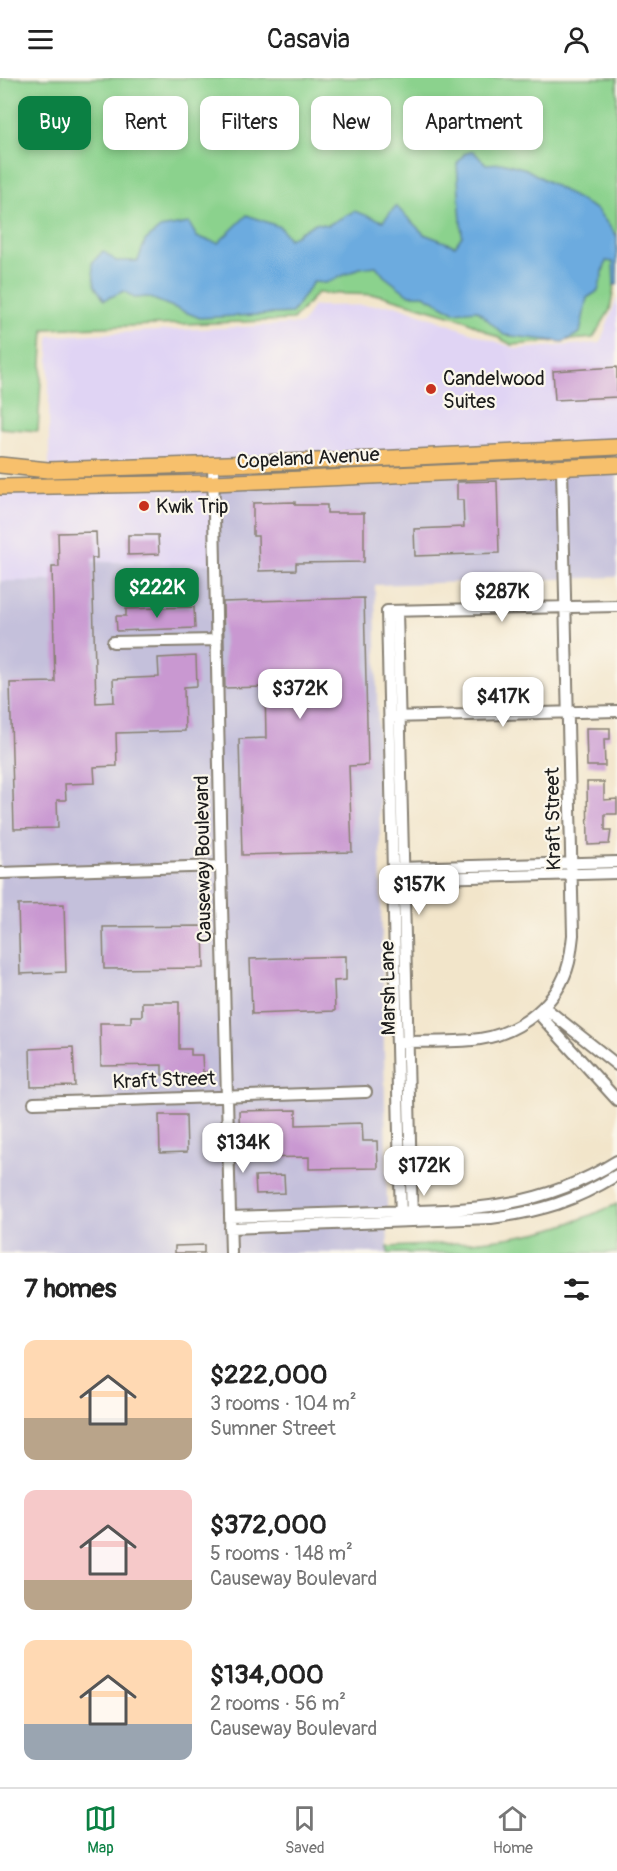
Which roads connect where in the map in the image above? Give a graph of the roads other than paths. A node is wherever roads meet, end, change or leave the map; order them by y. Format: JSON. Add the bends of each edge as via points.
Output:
{"nodes":[{"id":1,"x":617,"y":447,"type":"edge"},
{"id":2,"x":533,"y":451,"type":"junction"},
{"id":3,"x":213,"y":464,"type":"junction"},
{"id":4,"x":0,"y":465,"type":"edge"},
{"id":5,"x":617,"y":465,"type":"edge"},
{"id":6,"x":562,"y":468,"type":"junction"},
{"id":7,"x":465,"y":471,"type":"junction"},
{"id":8,"x":214,"y":483,"type":"junction"},
{"id":9,"x":0,"y":487,"type":"edge"},
{"id":10,"x":617,"y":606,"type":"edge"},
{"id":11,"x":566,"y":608,"type":"junction"},
{"id":12,"x":216,"y":640,"type":"junction"},
{"id":13,"x":113,"y":642,"type":"dead end"},
{"id":14,"x":617,"y":711,"type":"edge"},
{"id":15,"x":568,"y":712,"type":"junction"},
{"id":16,"x":394,"y":716,"type":"junction"},
{"id":17,"x":617,"y":862,"type":"edge"},
{"id":18,"x":572,"y":863,"type":"junction"},
{"id":19,"x":221,"y":866,"type":"junction"},
{"id":20,"x":0,"y":873,"type":"edge"},
{"id":21,"x":398,"y":873,"type":"junction"},
{"id":22,"x":617,"y":873,"type":"edge"},
{"id":23,"x":572,"y":875,"type":"junction"},
{"id":24,"x":541,"y":1010,"type":"junction"},
{"id":25,"x":402,"y":1042,"type":"junction"},
{"id":26,"x":617,"y":1065,"type":"edge"},
{"id":27,"x":366,"y":1092,"type":"dead end"},
{"id":28,"x":227,"y":1096,"type":"junction"},
{"id":29,"x":617,"y":1100,"type":"edge"},
{"id":30,"x":34,"y":1103,"type":"dead end"},
{"id":31,"x":617,"y":1161,"type":"edge"},
{"id":32,"x":617,"y":1175,"type":"edge"},
{"id":33,"x":407,"y":1216,"type":"junction"},
{"id":34,"x":230,"y":1222,"type":"junction"},
{"id":35,"x":231,"y":1253,"type":"edge"}],
"edges":[{"from":1,"to":2,"type":"highway","name":"Copeland Avenue"},
{"from":2,"to":3,"type":"highway","name":"Copeland Avenue"},
{"from":2,"to":7,"type":"highway","via":[[524,461],[477,465]]},
{"from":3,"to":4,"type":"highway","name":"Copeland Avenue","via":[[48,470]]},
{"from":3,"to":8,"type":"street","name":"Causeway Boulevard"},
{"from":5,"to":6,"type":"highway","name":"Copeland Avenue"},
{"from":6,"to":7,"type":"highway","name":"Copeland Avenue"},
{"from":6,"to":11,"type":"street","name":"Kraft Street"},
{"from":7,"to":8,"type":"highway","name":"Copeland Avenue"},
{"from":8,"to":9,"type":"highway","name":"Copeland Avenue"},
{"from":8,"to":12,"type":"street","name":"Causeway Boulevard"},
{"from":10,"to":11,"type":"street"},
{"from":11,"to":15,"type":"street","name":"Kraft Street"},
{"from":11,"to":16,"type":"street","name":"Marsh Lane","via":[[392,611]]},
{"from":12,"to":13,"type":"street"},
{"from":12,"to":19,"type":"street","name":"Causeway Boulevard"},
{"from":14,"to":15,"type":"street"},
{"from":15,"to":16,"type":"street"},
{"from":15,"to":18,"type":"street","name":"Kraft Street"},
{"from":16,"to":21,"type":"street","name":"Marsh Lane"},
{"from":17,"to":18,"type":"street"},
{"from":18,"to":21,"type":"street"},
{"from":18,"to":23,"type":"street","name":"Kraft Street"},
{"from":19,"to":20,"type":"street"},
{"from":19,"to":28,"type":"street","name":"Causeway Boulevard"},
{"from":21,"to":23,"type":"street"},
{"from":21,"to":25,"type":"street","name":"Marsh Lane"},
{"from":22,"to":23,"type":"street"},
{"from":23,"to":24,"type":"street","name":"Kraft Street","via":[[573,935],[569,964]]},
{"from":24,"to":25,"type":"street","name":"Kraft Street","via":[[518,1026],[481,1039]]},
{"from":24,"to":26,"type":"street"},
{"from":24,"to":29,"type":"street"},
{"from":25,"to":33,"type":"street","name":"Marsh Lane"},
{"from":27,"to":28,"type":"street","name":"Kraft Street"},
{"from":28,"to":30,"type":"street","name":"Kraft Street"},
{"from":28,"to":34,"type":"street","name":"Causeway Boulevard"},
{"from":31,"to":33,"type":"street","via":[[568,1188],[531,1200]]},
{"from":32,"to":33,"type":"street","via":[[558,1205],[522,1214],[491,1218]]},
{"from":33,"to":34,"type":"street"},
{"from":34,"to":35,"type":"street","name":"Causeway Boulevard"}]}
